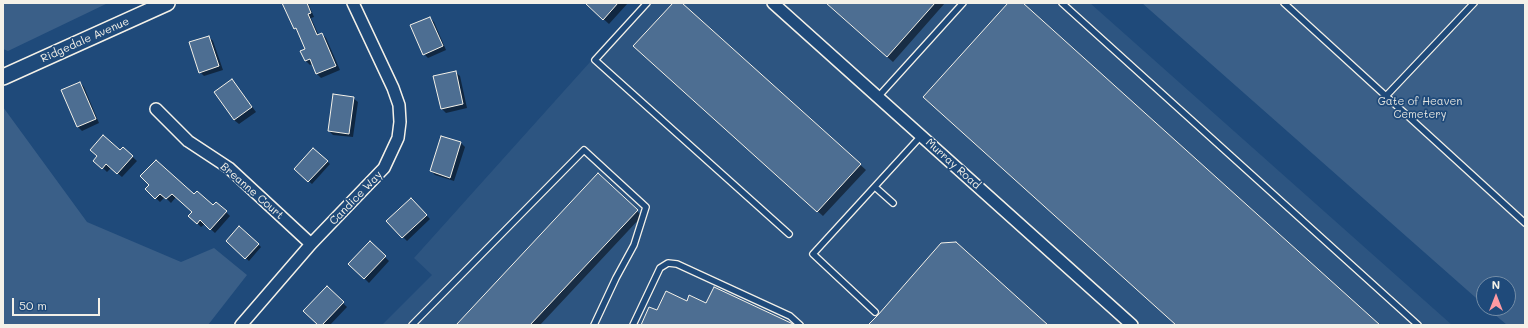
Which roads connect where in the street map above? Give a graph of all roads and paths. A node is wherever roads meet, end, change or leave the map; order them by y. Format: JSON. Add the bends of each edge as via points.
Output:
{"nodes":[{"id":1,"x":166,"y":3,"type":"edge"},
{"id":2,"x":353,"y":3,"type":"edge"},
{"id":3,"x":647,"y":3,"type":"edge"},
{"id":4,"x":773,"y":3,"type":"edge"},
{"id":5,"x":963,"y":3,"type":"edge"},
{"id":6,"x":1062,"y":3,"type":"edge"},
{"id":7,"x":1284,"y":3,"type":"edge"},
{"id":8,"x":1474,"y":3,"type":"edge"},
{"id":9,"x":3,"y":77,"type":"edge"},
{"id":10,"x":1386,"y":96,"type":"junction"},
{"id":11,"x":878,"y":98,"type":"junction"},
{"id":12,"x":156,"y":109,"type":"dead end"},
{"id":13,"x":921,"y":136,"type":"junction"},
{"id":14,"x":875,"y":187,"type":"junction"},
{"id":15,"x":893,"y":203,"type":"dead end"},
{"id":16,"x":1525,"y":223,"type":"edge"},
{"id":17,"x":789,"y":234,"type":"dead end"},
{"id":18,"x":311,"y":244,"type":"junction"},
{"id":19,"x":875,"y":312,"type":"dead end"},
{"id":20,"x":241,"y":325,"type":"edge"},
{"id":21,"x":412,"y":325,"type":"edge"},
{"id":22,"x":594,"y":325,"type":"edge"},
{"id":23,"x":633,"y":325,"type":"edge"},
{"id":24,"x":800,"y":325,"type":"edge"},
{"id":25,"x":1132,"y":325,"type":"edge"},
{"id":26,"x":1418,"y":325,"type":"edge"}],
"edges":[{"from":1,"to":9,"type":"main road","name":"Ridgedale Avenue"},
{"from":2,"to":18,"type":"street","name":"Candice Way","via":[[399,104],[398,138],[384,168]]},
{"from":3,"to":17,"type":"lane","via":[[595,60]]},
{"from":4,"to":11,"type":"street","name":"Murray Road"},
{"from":5,"to":11,"type":"lane"},
{"from":6,"to":26,"type":"lane"},
{"from":7,"to":10,"type":"lane"},
{"from":8,"to":10,"type":"lane"},
{"from":10,"to":16,"type":"lane"},
{"from":11,"to":13,"type":"street","name":"Murray Road"},
{"from":12,"to":18,"type":"street","name":"Breanne Court","via":[[188,141],[229,168]]},
{"from":13,"to":14,"type":"lane"},
{"from":13,"to":25,"type":"street","name":"Murray Road"},
{"from":14,"to":15,"type":"lane"},
{"from":14,"to":19,"type":"lane","via":[[813,254]]},
{"from":18,"to":20,"type":"street","name":"Candice Way"},
{"from":21,"to":22,"type":"lane","via":[[584,150],[646,207],[634,245]]},
{"from":23,"to":24,"type":"lane","via":[[660,268],[668,263],[678,264],[776,309]]}]}
